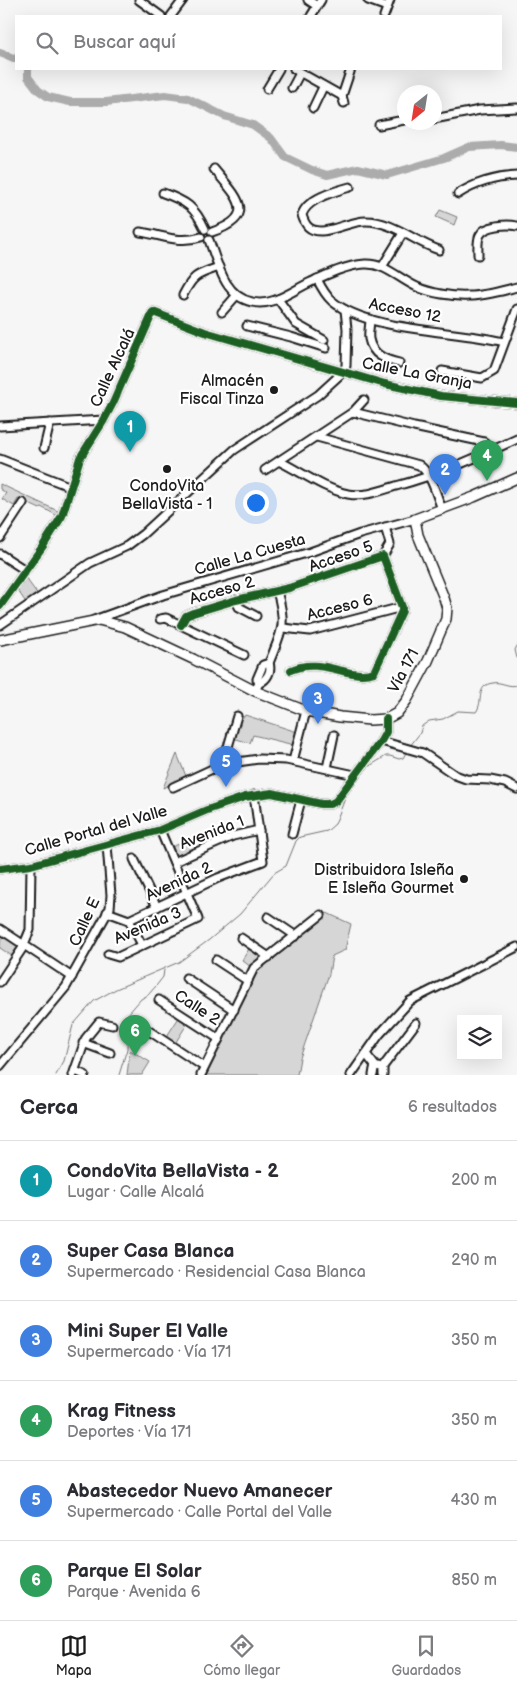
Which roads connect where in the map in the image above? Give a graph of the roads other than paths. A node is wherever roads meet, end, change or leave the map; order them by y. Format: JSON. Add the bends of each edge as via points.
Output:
{"nodes":[{"id":1,"x":139,"y":0,"type":"edge"},
{"id":2,"x":308,"y":0,"type":"edge"},
{"id":3,"x":368,"y":0,"type":"edge"},
{"id":4,"x":181,"y":1,"type":"edge"},
{"id":5,"x":319,"y":3,"type":"edge"},
{"id":6,"x":389,"y":3,"type":"edge"},
{"id":7,"x":159,"y":15,"type":"edge"},
{"id":8,"x":172,"y":15,"type":"edge"},
{"id":9,"x":312,"y":15,"type":"edge"},
{"id":10,"x":384,"y":15,"type":"edge"},
{"id":11,"x":278,"y":70,"type":"edge"},
{"id":12,"x":351,"y":70,"type":"edge"},
{"id":13,"x":297,"y":71,"type":"edge"},
{"id":14,"x":323,"y":87,"type":"junction"},
{"id":15,"x":292,"y":88,"type":"dead end"},
{"id":16,"x":267,"y":89,"type":"dead end"},
{"id":17,"x":313,"y":108,"type":"dead end"},
{"id":18,"x":517,"y":108,"type":"edge"},
{"id":19,"x":442,"y":117,"type":"edge"},
{"id":20,"x":397,"y":121,"type":"edge"},
{"id":21,"x":379,"y":125,"type":"dead end"},
{"id":22,"x":214,"y":169,"type":"dead end"},
{"id":23,"x":517,"y":176,"type":"edge"},
{"id":24,"x":350,"y":187,"type":"dead end"},
{"id":25,"x":163,"y":193,"type":"dead end"},
{"id":26,"x":458,"y":194,"type":"dead end"},
{"id":27,"x":517,"y":226,"type":"edge"},
{"id":28,"x":209,"y":230,"type":"junction"},
{"id":29,"x":140,"y":232,"type":"dead end"},
{"id":30,"x":403,"y":233,"type":"junction"},
{"id":31,"x":201,"y":236,"type":"junction"},
{"id":32,"x":209,"y":240,"type":"junction"},
{"id":33,"x":439,"y":250,"type":"dead end"},
{"id":34,"x":478,"y":255,"type":"dead end"},
{"id":35,"x":219,"y":267,"type":"junction"},
{"id":36,"x":382,"y":267,"type":"junction"},
{"id":37,"x":317,"y":279,"type":"junction"},
{"id":38,"x":517,"y":287,"type":"edge"},
{"id":39,"x":183,"y":295,"type":"dead end"},
{"id":40,"x":236,"y":296,"type":"junction"},
{"id":41,"x":278,"y":299,"type":"junction"},
{"id":42,"x":517,"y":309,"type":"edge"},
{"id":43,"x":345,"y":310,"type":"junction"},
{"id":44,"x":222,"y":312,"type":"dead end"},
{"id":45,"x":370,"y":319,"type":"junction"},
{"id":46,"x":247,"y":326,"type":"dead end"},
{"id":47,"x":504,"y":342,"type":"junction"},
{"id":48,"x":314,"y":344,"type":"junction"},
{"id":49,"x":326,"y":348,"type":"dead end"},
{"id":50,"x":399,"y":362,"type":"dead end"},
{"id":51,"x":442,"y":371,"type":"dead end"},
{"id":52,"x":342,"y":373,"type":"junction"},
{"id":53,"x":364,"y":400,"type":"dead end"},
{"id":54,"x":517,"y":403,"type":"edge"},
{"id":55,"x":353,"y":412,"type":"junction"},
{"id":56,"x":104,"y":420,"type":"junction"},
{"id":57,"x":50,"y":423,"type":"junction"},
{"id":58,"x":0,"y":426,"type":"edge"},
{"id":59,"x":317,"y":437,"type":"junction"},
{"id":60,"x":517,"y":439,"type":"edge"},
{"id":61,"x":44,"y":448,"type":"dead end"},
{"id":62,"x":489,"y":452,"type":"junction"},
{"id":63,"x":0,"y":459,"type":"edge"},
{"id":64,"x":279,"y":461,"type":"junction"},
{"id":65,"x":264,"y":470,"type":"dead end"},
{"id":66,"x":427,"y":477,"type":"junction"},
{"id":67,"x":517,"y":478,"type":"edge"},
{"id":68,"x":71,"y":487,"type":"junction"},
{"id":69,"x":23,"y":503,"type":"dead end"},
{"id":70,"x":440,"y":510,"type":"junction"},
{"id":71,"x":415,"y":519,"type":"junction"},
{"id":72,"x":385,"y":528,"type":"junction"},
{"id":73,"x":0,"y":538,"type":"edge"},
{"id":74,"x":0,"y":554,"type":"edge"},
{"id":75,"x":383,"y":556,"type":"junction"},
{"id":76,"x":25,"y":570,"type":"junction"},
{"id":77,"x":277,"y":591,"type":"junction"},
{"id":78,"x":236,"y":600,"type":"junction"},
{"id":79,"x":0,"y":606,"type":"edge"},
{"id":80,"x":402,"y":606,"type":"junction"},
{"id":81,"x":256,"y":616,"type":"dead end"},
{"id":82,"x":160,"y":619,"type":"dead end"},
{"id":83,"x":94,"y":620,"type":"junction"},
{"id":84,"x":0,"y":625,"type":"edge"},
{"id":85,"x":181,"y":626,"type":"junction"},
{"id":86,"x":283,"y":628,"type":"junction"},
{"id":87,"x":0,"y":640,"type":"edge"},
{"id":88,"x":244,"y":655,"type":"dead end"},
{"id":89,"x":291,"y":670,"type":"dead end"},
{"id":90,"x":257,"y":687,"type":"junction"},
{"id":91,"x":306,"y":710,"type":"junction"},
{"id":92,"x":237,"y":716,"type":"dead end"},
{"id":93,"x":386,"y":719,"type":"junction"},
{"id":94,"x":334,"y":734,"type":"dead end"},
{"id":95,"x":381,"y":741,"type":"junction"},
{"id":96,"x":293,"y":761,"type":"junction"},
{"id":97,"x":223,"y":764,"type":"junction"},
{"id":98,"x":327,"y":768,"type":"junction"},
{"id":99,"x":355,"y":775,"type":"junction"},
{"id":100,"x":172,"y":786,"type":"dead end"},
{"id":101,"x":517,"y":788,"type":"edge"},
{"id":102,"x":254,"y":795,"type":"junction"},
{"id":103,"x":301,"y":800,"type":"junction"},
{"id":104,"x":160,"y":830,"type":"junction"},
{"id":105,"x":259,"y":830,"type":"junction"},
{"id":106,"x":292,"y":834,"type":"dead end"},
{"id":107,"x":107,"y":846,"type":"junction"},
{"id":108,"x":134,"y":859,"type":"dead end"},
{"id":109,"x":174,"y":862,"type":"junction"},
{"id":110,"x":30,"y":865,"type":"junction"},
{"id":111,"x":0,"y":870,"type":"edge"},
{"id":112,"x":188,"y":892,"type":"junction"},
{"id":113,"x":157,"y":907,"type":"junction"},
{"id":114,"x":107,"y":912,"type":"junction"},
{"id":115,"x":321,"y":915,"type":"dead end"},
{"id":116,"x":268,"y":917,"type":"dead end"},
{"id":117,"x":129,"y":920,"type":"junction"},
{"id":118,"x":0,"y":929,"type":"edge"},
{"id":119,"x":296,"y":936,"type":"junction"},
{"id":120,"x":241,"y":938,"type":"dead end"},
{"id":121,"x":24,"y":945,"type":"junction"},
{"id":122,"x":142,"y":945,"type":"junction"},
{"id":123,"x":517,"y":947,"type":"edge"},
{"id":124,"x":108,"y":954,"type":"dead end"},
{"id":125,"x":269,"y":957,"type":"junction"},
{"id":126,"x":216,"y":960,"type":"dead end"},
{"id":127,"x":72,"y":977,"type":"junction"},
{"id":128,"x":186,"y":978,"type":"dead end"},
{"id":129,"x":248,"y":981,"type":"junction"},
{"id":130,"x":0,"y":982,"type":"edge"},
{"id":131,"x":159,"y":1000,"type":"dead end"},
{"id":132,"x":234,"y":1010,"type":"junction"},
{"id":133,"x":416,"y":1022,"type":"dead end"},
{"id":134,"x":137,"y":1023,"type":"dead end"},
{"id":135,"x":112,"y":1025,"type":"dead end"},
{"id":136,"x":219,"y":1039,"type":"junction"},
{"id":137,"x":83,"y":1043,"type":"junction"},
{"id":138,"x":110,"y":1053,"type":"dead end"},
{"id":139,"x":366,"y":1054,"type":"junction"},
{"id":140,"x":0,"y":1066,"type":"edge"},
{"id":141,"x":204,"y":1067,"type":"junction"},
{"id":142,"x":356,"y":1067,"type":"junction"},
{"id":143,"x":377,"y":1072,"type":"edge"},
{"id":144,"x":74,"y":1073,"type":"edge"},
{"id":145,"x":85,"y":1075,"type":"edge"},
{"id":146,"x":201,"y":1075,"type":"edge"},
{"id":147,"x":351,"y":1075,"type":"edge"}],
"edges":[{"from":1,"to":7,"type":"street"},
{"from":2,"to":5,"type":"street"},
{"from":3,"to":6,"type":"street"},
{"from":4,"to":8,"type":"street"},
{"from":5,"to":9,"type":"street"},
{"from":6,"to":10,"type":"street"},
{"from":11,"to":16,"type":"street"},
{"from":12,"to":14,"type":"street","via":[[343,100]]},
{"from":13,"to":14,"type":"street"},
{"from":13,"to":15,"type":"street"},
{"from":14,"to":17,"type":"street"},
{"from":18,"to":19,"type":"street","via":[[480,110]]},
{"from":20,"to":21,"type":"street"},
{"from":22,"to":28,"type":"street","via":[[237,197],[240,209],[234,223]]},
{"from":23,"to":26,"type":"street","via":[[485,180]]},
{"from":24,"to":30,"type":"street","via":[[307,206],[302,215],[306,226],[322,231],[366,221],[387,225]]},
{"from":25,"to":28,"type":"street","via":[[194,209]]},
{"from":27,"to":34,"type":"street","via":[[510,224],[483,231],[479,235]]},
{"from":28,"to":31,"type":"street","via":[[202,231]]},
{"from":28,"to":32,"type":"street","via":[[212,238]]},
{"from":29,"to":31,"type":"street","via":[[181,240]]},
{"from":30,"to":33,"type":"street"},
{"from":30,"to":36,"type":"street"},
{"from":31,"to":32,"type":"street"},
{"from":32,"to":35,"type":"street"},
{"from":35,"to":39,"type":"street","via":[[196,275]]},
{"from":35,"to":40,"type":"street"},
{"from":36,"to":37,"type":"street","via":[[355,266]]},
{"from":36,"to":38,"type":"street","via":[[419,288],[452,295],[468,296]]},
{"from":37,"to":41,"type":"street"},
{"from":37,"to":43,"type":"street","name":"Acceso 12","via":[[326,296]]},
{"from":40,"to":41,"type":"street","via":[[261,304]]},
{"from":40,"to":44,"type":"street"},
{"from":41,"to":48,"type":"street","via":[[296,324],[320,338]]},
{"from":42,"to":47,"type":"street"},
{"from":43,"to":45,"type":"street","name":"Acceso 12"},
{"from":43,"to":52,"type":"street","via":[[346,366]]},
{"from":45,"to":47,"type":"street","name":"Acceso 12"},
{"from":45,"to":50,"type":"street","via":[[368,338],[372,348],[386,360]]},
{"from":46,"to":48,"type":"street"},
{"from":47,"to":51,"type":"street","via":[[494,371],[488,375],[476,378]]},
{"from":48,"to":49,"type":"street"},
{"from":52,"to":54,"type":"street","name":"Calle La Granja","via":[[441,396]]},
{"from":52,"to":56,"type":"street","name":"Calle Alcalá","via":[[205,332],[153,312]]},
{"from":52,"to":84,"type":"street","name":"Calle La Granja","via":[[318,394],[234,450],[127,546],[90,563]]},
{"from":53,"to":55,"type":"street"},
{"from":55,"to":59,"type":"street"},
{"from":55,"to":62,"type":"street","via":[[484,442]]},
{"from":56,"to":57,"type":"street"},
{"from":56,"to":68,"type":"street","name":"Calle Alcalá","via":[[80,458]]},
{"from":57,"to":58,"type":"street"},
{"from":57,"to":61,"type":"street"},
{"from":59,"to":64,"type":"street"},
{"from":59,"to":66,"type":"street","via":[[413,462],[424,468]]},
{"from":60,"to":62,"type":"street"},
{"from":62,"to":66,"type":"street"},
{"from":63,"to":68,"type":"street"},
{"from":64,"to":65,"type":"street"},
{"from":64,"to":66,"type":"street","via":[[335,490],[357,494]]},
{"from":66,"to":70,"type":"street"},
{"from":67,"to":70,"type":"main road"},
{"from":68,"to":76,"type":"street","name":"Calle Alcalá","via":[[66,508],[54,530]]},
{"from":69,"to":73,"type":"street"},
{"from":70,"to":71,"type":"main road"},
{"from":71,"to":72,"type":"street","name":"Calle La Cuesta"},
{"from":71,"to":93,"type":"main road","name":"Vía 171","via":[[418,535],[444,598],[446,619],[407,700],[398,713]]},
{"from":72,"to":75,"type":"street","via":[[390,544]]},
{"from":72,"to":83,"type":"street","name":"Calle La Cuesta","via":[[216,578]]},
{"from":74,"to":76,"type":"street"},
{"from":75,"to":77,"type":"street","name":"Acceso 5"},
{"from":75,"to":80,"type":"street","name":"Acceso 5"},
{"from":76,"to":79,"type":"street","name":"Calle Alcalá"},
{"from":77,"to":78,"type":"street","name":"Acceso 2"},
{"from":77,"to":86,"type":"street"},
{"from":78,"to":81,"type":"street","via":[[239,607]]},
{"from":78,"to":85,"type":"street","name":"Acceso 2","via":[[190,614]]},
{"from":80,"to":86,"type":"street","name":"Acceso 6","via":[[310,631]]},
{"from":80,"to":89,"type":"street","via":[[401,618],[374,672],[362,674],[308,665]]},
{"from":82,"to":85,"type":"street","via":[[166,618]]},
{"from":83,"to":87,"type":"main road"},
{"from":83,"to":90,"type":"main road","via":[[125,627]]},
{"from":85,"to":88,"type":"street"},
{"from":86,"to":90,"type":"street","via":[[269,663],[260,671]]},
{"from":90,"to":91,"type":"main road"},
{"from":91,"to":93,"type":"main road","via":[[362,719]]},
{"from":91,"to":96,"type":"street"},
{"from":92,"to":97,"type":"street"},
{"from":93,"to":95,"type":"street","name":"Calle Portal del Valle","via":[[386,732]]},
{"from":94,"to":98,"type":"street"},
{"from":95,"to":99,"type":"street","name":"Calle Portal del Valle"},
{"from":95,"to":101,"type":"street","via":[[423,753],[466,779],[490,780]]},
{"from":96,"to":97,"type":"street","via":[[273,758]]},
{"from":96,"to":98,"type":"street"},
{"from":97,"to":100,"type":"street"},
{"from":98,"to":99,"type":"street"},
{"from":99,"to":103,"type":"street","name":"Calle Portal del Valle","via":[[336,801],[330,804]]},
{"from":102,"to":103,"type":"street","name":"Calle Portal del Valle","via":[[272,793]]},
{"from":102,"to":104,"type":"street","name":"Calle Portal del Valle","via":[[231,800]]},
{"from":102,"to":105,"type":"street"},
{"from":103,"to":106,"type":"street"},
{"from":104,"to":107,"type":"street","name":"Calle Portal del Valle"},
{"from":104,"to":109,"type":"street"},
{"from":105,"to":109,"type":"street","name":"Avenida 1","via":[[233,836]]},
{"from":105,"to":112,"type":"street","name":"Avenida 2","via":[[263,861]]},
{"from":107,"to":110,"type":"street","name":"Calle Portal del Valle"},
{"from":107,"to":114,"type":"street","name":"Calle E","via":[[111,903]]},
{"from":108,"to":113,"type":"street"},
{"from":109,"to":112,"type":"street"},
{"from":110,"to":111,"type":"street","name":"Calle Portal del Valle"},
{"from":110,"to":121,"type":"street","via":[[31,924]]},
{"from":112,"to":113,"type":"street","name":"Avenida 2"},
{"from":112,"to":122,"type":"street","name":"Avenida 3","via":[[198,919]]},
{"from":113,"to":117,"type":"street","name":"Avenida 2"},
{"from":114,"to":117,"type":"street"},
{"from":114,"to":127,"type":"street","name":"Calle E"},
{"from":115,"to":119,"type":"street"},
{"from":116,"to":119,"type":"street"},
{"from":117,"to":122,"type":"street"},
{"from":118,"to":121,"type":"street"},
{"from":119,"to":125,"type":"street"},
{"from":120,"to":125,"type":"street"},
{"from":121,"to":127,"type":"street"},
{"from":121,"to":130,"type":"street"},
{"from":122,"to":124,"type":"street","name":"Avenida 3","via":[[118,957]]},
{"from":123,"to":139,"type":"street","via":[[414,998]]},
{"from":125,"to":129,"type":"street","via":[[254,968]]},
{"from":126,"to":129,"type":"street"},
{"from":127,"to":140,"type":"street","name":"Calle E"},
{"from":128,"to":132,"type":"street"},
{"from":129,"to":132,"type":"street"},
{"from":131,"to":136,"type":"street","name":"Calle 2"},
{"from":132,"to":136,"type":"street"},
{"from":133,"to":143,"type":"street"},
{"from":134,"to":141,"type":"street"},
{"from":135,"to":137,"type":"street","via":[[99,1022]]},
{"from":136,"to":141,"type":"street"},
{"from":137,"to":138,"type":"street"},
{"from":137,"to":144,"type":"street"},
{"from":139,"to":142,"type":"street"},
{"from":139,"to":143,"type":"street"},
{"from":141,"to":146,"type":"street"},
{"from":142,"to":143,"type":"street"},
{"from":142,"to":147,"type":"street"},
{"from":144,"to":145,"type":"street"}]}
